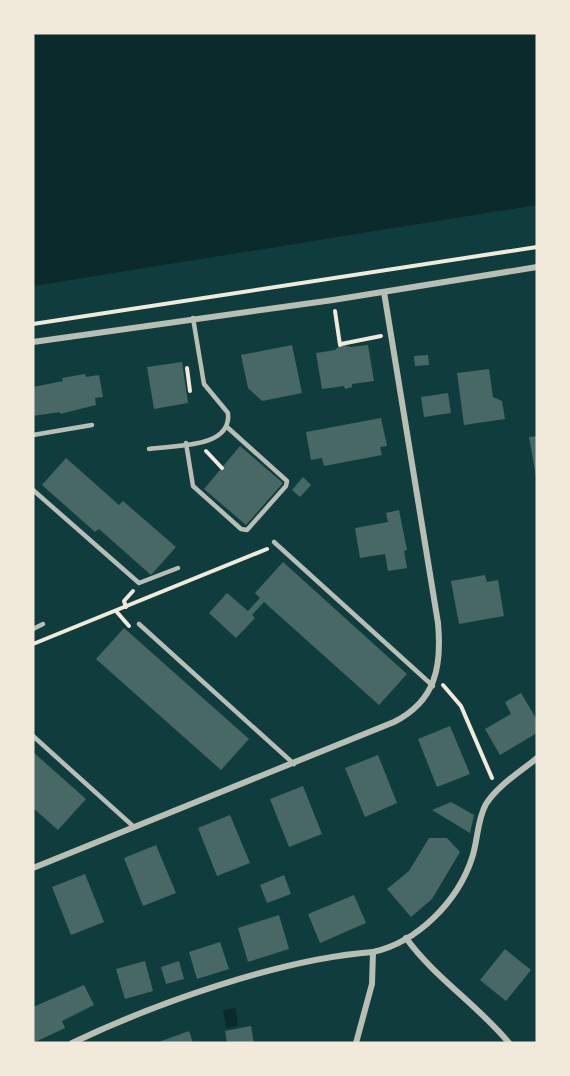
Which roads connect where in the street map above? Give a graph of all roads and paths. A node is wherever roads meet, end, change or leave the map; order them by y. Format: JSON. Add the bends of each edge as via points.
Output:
{"nodes":[{"id":1,"x":537,"y":246,"type":"edge"},
{"id":2,"x":537,"y":267,"type":"edge"},
{"id":3,"x":384,"y":292,"type":"junction"},
{"id":4,"x":333,"y":300,"type":"junction"},
{"id":5,"x":193,"y":318,"type":"junction"},
{"id":6,"x":33,"y":324,"type":"edge"},
{"id":7,"x":391,"y":335,"type":"junction"},
{"id":8,"x":33,"y":342,"type":"edge"},
{"id":9,"x":92,"y":425,"type":"dead end"},
{"id":10,"x":227,"y":427,"type":"junction"},
{"id":11,"x":33,"y":435,"type":"edge"},
{"id":12,"x":204,"y":441,"type":"junction"},
{"id":13,"x":186,"y":443,"type":"junction"},
{"id":14,"x":149,"y":448,"type":"dead end"},
{"id":15,"x":222,"y":468,"type":"dead end"},
{"id":16,"x":33,"y":490,"type":"edge"},
{"id":17,"x":274,"y":542,"type":"joint"},
{"id":18,"x":178,"y":568,"type":"dead end"},
{"id":19,"x":139,"y":583,"type":"junction"},
{"id":20,"x":126,"y":607,"type":"junction"},
{"id":21,"x":43,"y":624,"type":"dead end"},
{"id":22,"x":139,"y":624,"type":"dead end"},
{"id":23,"x":33,"y":628,"type":"edge"},
{"id":24,"x":33,"y":644,"type":"edge"},
{"id":25,"x":435,"y":682,"type":"junction"},
{"id":26,"x":33,"y":736,"type":"edge"},
{"id":27,"x":537,"y":758,"type":"edge"},
{"id":28,"x":294,"y":764,"type":"junction"},
{"id":29,"x":498,"y":791,"type":"junction"},
{"id":30,"x":134,"y":827,"type":"junction"},
{"id":31,"x":33,"y":867,"type":"edge"},
{"id":32,"x":406,"y":938,"type":"junction"},
{"id":33,"x":373,"y":952,"type":"junction"},
{"id":34,"x":72,"y":1043,"type":"edge"},
{"id":35,"x":356,"y":1043,"type":"edge"},
{"id":36,"x":509,"y":1043,"type":"edge"}],
"edges":[{"from":1,"to":6,"type":"path"},
{"from":2,"to":3,"type":"street"},
{"from":3,"to":4,"type":"street"},
{"from":3,"to":7,"type":"street"},
{"from":4,"to":5,"type":"street"},
{"from":4,"to":7,"type":"path","via":[[340,344]]},
{"from":5,"to":8,"type":"street"},
{"from":5,"to":10,"type":"lane","via":[[204,384],[228,413]]},
{"from":7,"to":25,"type":"street","via":[[438,623],[440,658]]},
{"from":9,"to":11,"type":"lane"},
{"from":10,"to":12,"type":"lane","via":[[216,439]]},
{"from":10,"to":13,"type":"lane","via":[[287,481],[247,530],[240,529],[194,486]]},
{"from":12,"to":13,"type":"lane"},
{"from":12,"to":15,"type":"path","via":[[208,455]]},
{"from":13,"to":14,"type":"lane"},
{"from":16,"to":19,"type":"lane"},
{"from":17,"to":20,"type":"path","via":[[262,552]]},
{"from":17,"to":25,"type":"lane"},
{"from":18,"to":19,"type":"lane"},
{"from":19,"to":20,"type":"path","via":[[124,601]]},
{"from":20,"to":24,"type":"path"},
{"from":21,"to":23,"type":"lane"},
{"from":22,"to":28,"type":"lane"},
{"from":25,"to":28,"type":"street","via":[[404,717]]},
{"from":25,"to":29,"type":"path","via":[[461,706]]},
{"from":26,"to":30,"type":"lane"},
{"from":27,"to":29,"type":"street"},
{"from":28,"to":30,"type":"street"},
{"from":29,"to":32,"type":"street","via":[[482,812],[472,857],[456,890],[441,911]]},
{"from":30,"to":31,"type":"street"},
{"from":32,"to":33,"type":"street"},
{"from":32,"to":36,"type":"street","via":[[424,961]]},
{"from":33,"to":34,"type":"street","via":[[342,954],[260,974],[196,994]]},
{"from":33,"to":35,"type":"street","via":[[372,984]]}]}
